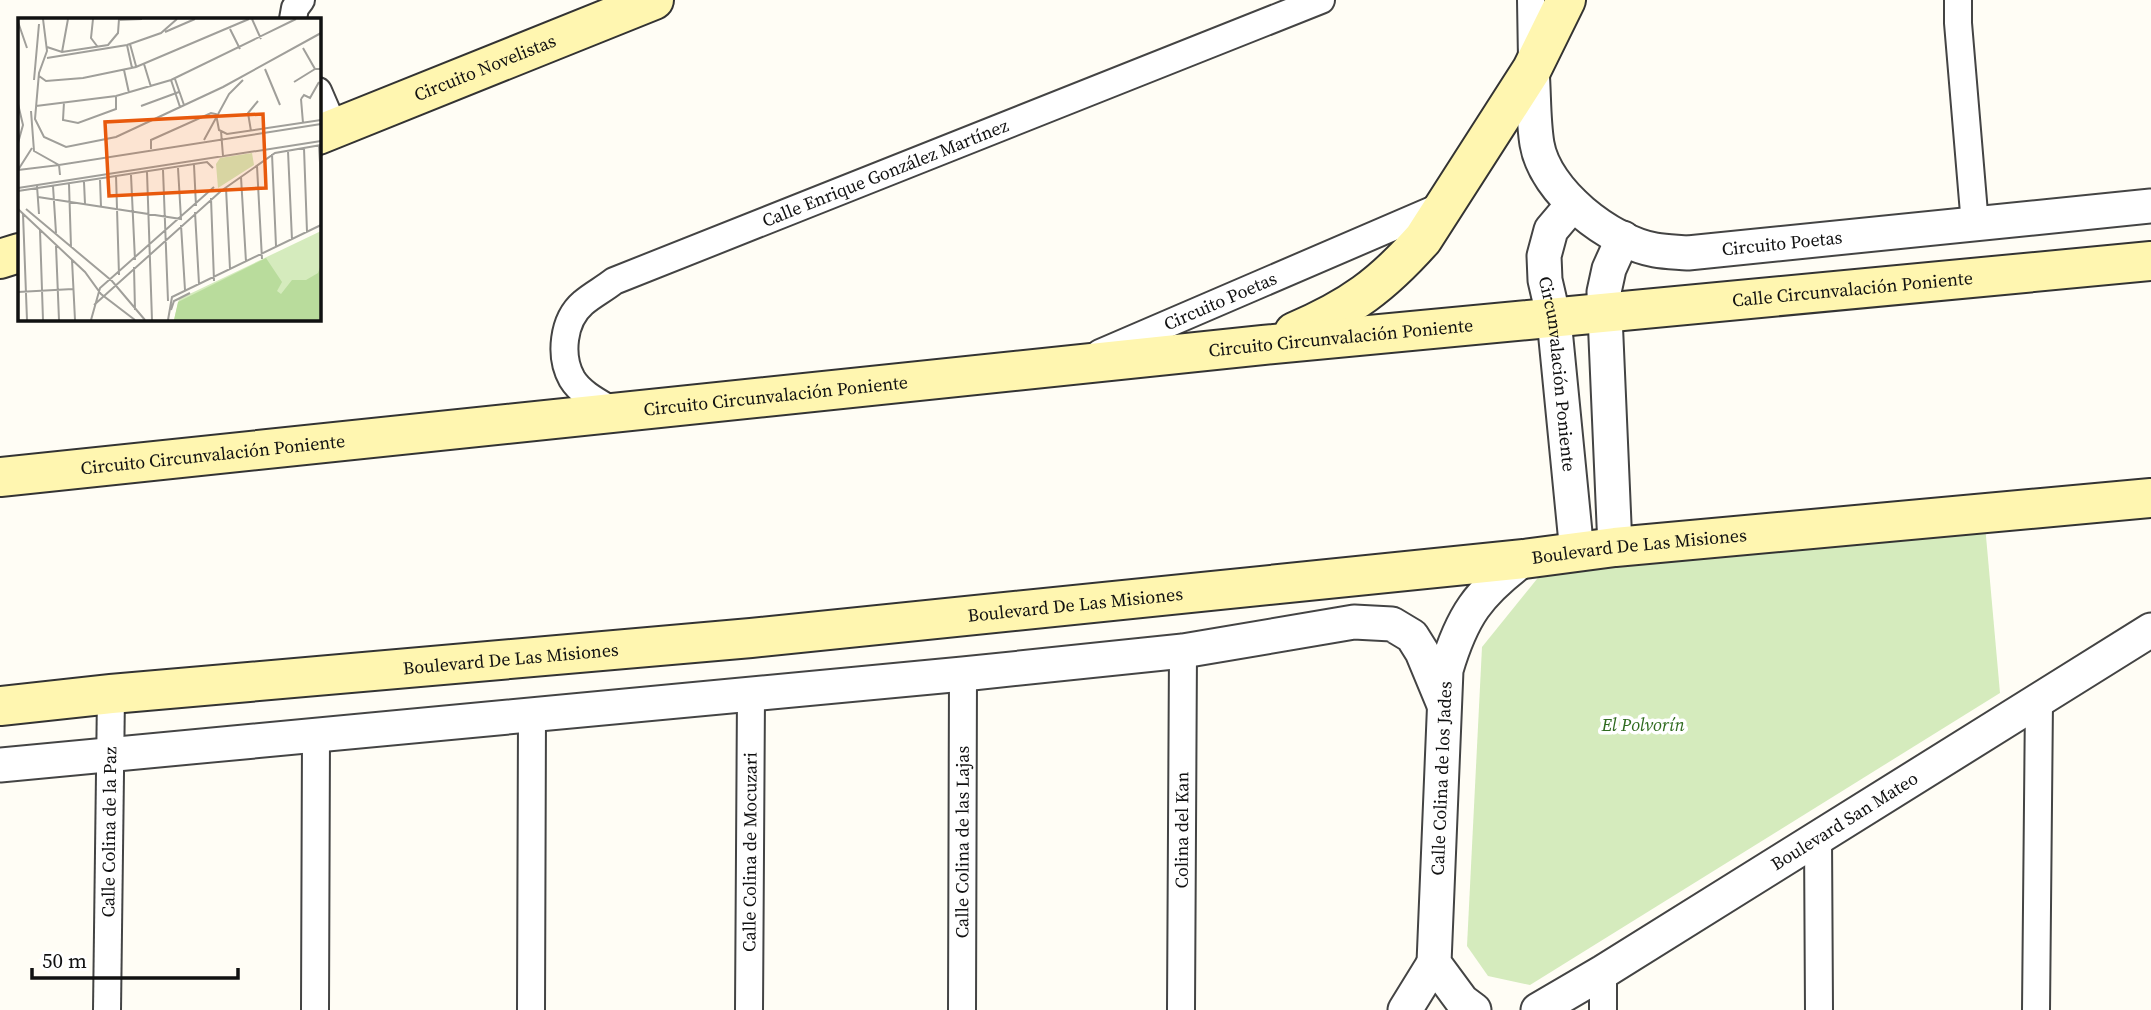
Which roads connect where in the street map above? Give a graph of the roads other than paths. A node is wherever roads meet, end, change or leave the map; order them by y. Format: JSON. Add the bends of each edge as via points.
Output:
{"nodes":[{"id":1,"x":301,"y":0,"type":"edge"},
{"id":2,"x":654,"y":0,"type":"edge"},
{"id":3,"x":1321,"y":0,"type":"edge"},
{"id":4,"x":1531,"y":0,"type":"edge"},
{"id":5,"x":1566,"y":0,"type":"edge"},
{"id":6,"x":1958,"y":0,"type":"edge"},
{"id":7,"x":293,"y":18,"type":"edge"},
{"id":8,"x":1532,"y":69,"type":"junction"},
{"id":9,"x":320,"y":101,"type":"edge"},
{"id":10,"x":326,"y":131,"type":"edge"},
{"id":11,"x":1447,"y":204,"type":"junction"},
{"id":12,"x":1573,"y":204,"type":"junction"},
{"id":13,"x":2151,"y":206,"type":"edge"},
{"id":14,"x":1975,"y":225,"type":"junction"},
{"id":15,"x":1623,"y":238,"type":"junction"},
{"id":16,"x":18,"y":253,"type":"edge"},
{"id":17,"x":0,"y":259,"type":"edge"},
{"id":18,"x":2151,"y":261,"type":"edge"},
{"id":19,"x":1605,"y":312,"type":"junction"},
{"id":20,"x":1554,"y":319,"type":"junction"},
{"id":21,"x":1263,"y":345,"type":"junction"},
{"id":22,"x":1073,"y":364,"type":"junction"},
{"id":23,"x":615,"y":412,"type":"junction"},
{"id":24,"x":0,"y":477,"type":"edge"},
{"id":25,"x":2151,"y":498,"type":"edge"},
{"id":26,"x":1615,"y":547,"type":"junction"},
{"id":27,"x":1577,"y":552,"type":"junction"},
{"id":28,"x":1524,"y":559,"type":"junction"},
{"id":29,"x":2151,"y":630,"type":"edge"},
{"id":30,"x":1183,"y":651,"type":"junction"},
{"id":31,"x":963,"y":674,"type":"junction"},
{"id":32,"x":111,"y":694,"type":"junction"},
{"id":33,"x":751,"y":695,"type":"junction"},
{"id":34,"x":2039,"y":701,"type":"junction"},
{"id":35,"x":1444,"y":705,"type":"junction"},
{"id":36,"x":0,"y":706,"type":"edge"},
{"id":37,"x":532,"y":715,"type":"junction"},
{"id":38,"x":316,"y":734,"type":"junction"},
{"id":39,"x":111,"y":753,"type":"junction"},
{"id":40,"x":0,"y":765,"type":"edge"},
{"id":41,"x":1818,"y":837,"type":"junction"},
{"id":42,"x":1434,"y":963,"type":"junction"},
{"id":43,"x":1603,"y":972,"type":"junction"},
{"id":44,"x":107,"y":1010,"type":"edge"},
{"id":45,"x":316,"y":1010,"type":"edge"},
{"id":46,"x":531,"y":1010,"type":"edge"},
{"id":47,"x":749,"y":1010,"type":"edge"},
{"id":48,"x":962,"y":1010,"type":"edge"},
{"id":49,"x":1181,"y":1010,"type":"edge"},
{"id":50,"x":1405,"y":1010,"type":"edge"},
{"id":51,"x":1474,"y":1010,"type":"edge"},
{"id":52,"x":1538,"y":1010,"type":"edge"},
{"id":53,"x":1602,"y":1010,"type":"edge"},
{"id":54,"x":1818,"y":1010,"type":"edge"},
{"id":55,"x":2036,"y":1010,"type":"edge"}],
"edges":[{"from":1,"to":7,"type":"street"},
{"from":2,"to":10,"type":"main road","name":"Circuito Novelistas"},
{"from":3,"to":23,"type":"street","name":"Calle Enrique González Martínez","via":[[614,281],[581,305],[566,329],[564,351],[572,378]]},
{"from":4,"to":8,"type":"street"},
{"from":5,"to":8,"type":"main road","name":"Circuito Poetas"},
{"from":6,"to":14,"type":"street"},
{"from":8,"to":11,"type":"main road","name":"Circuito Poetas"},
{"from":8,"to":12,"type":"street","name":"Circuito Poetas","via":[[1537,147],[1554,184]]},
{"from":9,"to":10,"type":"street"},
{"from":11,"to":21,"type":"main road","name":"Circuito Poetas","via":[[1423,239],[1366,294],[1332,316]]},
{"from":11,"to":22,"type":"street","name":"Circuito Poetas"},
{"from":12,"to":15,"type":"street","name":"Circuito Poetas"},
{"from":12,"to":20,"type":"street","name":"Circunvalación Poniente","via":[[1551,230],[1544,256]]},
{"from":13,"to":14,"type":"street","name":"Circuito Poetas"},
{"from":14,"to":15,"type":"street","name":"Circuito Poetas","via":[[1688,253],[1653,250]]},
{"from":15,"to":19,"type":"street","via":[[1609,269]]},
{"from":16,"to":17,"type":"main road"},
{"from":18,"to":19,"type":"main road","name":"Calle Circunvalación Poniente"},
{"from":19,"to":20,"type":"main road","name":"Calle Circunvalación Poniente"},
{"from":19,"to":26,"type":"street"},
{"from":20,"to":21,"type":"main road","name":"Circuito Circunvalación Poniente"},
{"from":20,"to":27,"type":"street","name":"Circunvalación Poniente"},
{"from":21,"to":22,"type":"main road","name":"Circuito Circunvalación Poniente"},
{"from":22,"to":23,"type":"main road","name":"Circuito Circunvalación Poniente"},
{"from":23,"to":24,"type":"main road","name":"Circuito Circunvalación Poniente"},
{"from":25,"to":26,"type":"main road","name":"Boulevard De Las Misiones"},
{"from":26,"to":27,"type":"main road","name":"Boulevard De Las Misiones"},
{"from":27,"to":28,"type":"main road","name":"Boulevard De Las Misiones"},
{"from":28,"to":32,"type":"main road","name":"Boulevard De Las Misiones","via":[[751,638]]},
{"from":28,"to":35,"type":"street","name":"Calle Colina de los Jades","via":[[1495,580],[1472,606],[1446,670]]},
{"from":29,"to":34,"type":"street","name":"Boulevard San Mateo"},
{"from":30,"to":31,"type":"street"},
{"from":30,"to":35,"type":"street","via":[[1354,622],[1392,624],[1412,636]]},
{"from":30,"to":49,"type":"street","name":"Colina del Kan"},
{"from":31,"to":33,"type":"street"},
{"from":31,"to":48,"type":"street","name":"Calle Colina de las Lajas"},
{"from":32,"to":36,"type":"main road","name":"Boulevard De Las Misiones"},
{"from":32,"to":39,"type":"street","name":"Calle Colina de la Paz"},
{"from":33,"to":37,"type":"street"},
{"from":33,"to":47,"type":"street","name":"Calle Colina de Mocuzari"},
{"from":34,"to":41,"type":"street","name":"Boulevard San Mateo"},
{"from":34,"to":55,"type":"street"},
{"from":35,"to":42,"type":"street","name":"Calle Colina de los Jades"},
{"from":37,"to":38,"type":"street"},
{"from":37,"to":46,"type":"street"},
{"from":38,"to":39,"type":"street"},
{"from":38,"to":45,"type":"street"},
{"from":39,"to":40,"type":"street"},
{"from":39,"to":44,"type":"street","name":"Calle Colina de la Paz"},
{"from":41,"to":43,"type":"street","name":"Boulevard San Mateo"},
{"from":41,"to":54,"type":"street"},
{"from":42,"to":50,"type":"street"},
{"from":42,"to":51,"type":"street"},
{"from":43,"to":52,"type":"street","name":"Boulevard San Mateo"},
{"from":43,"to":53,"type":"street"}]}
